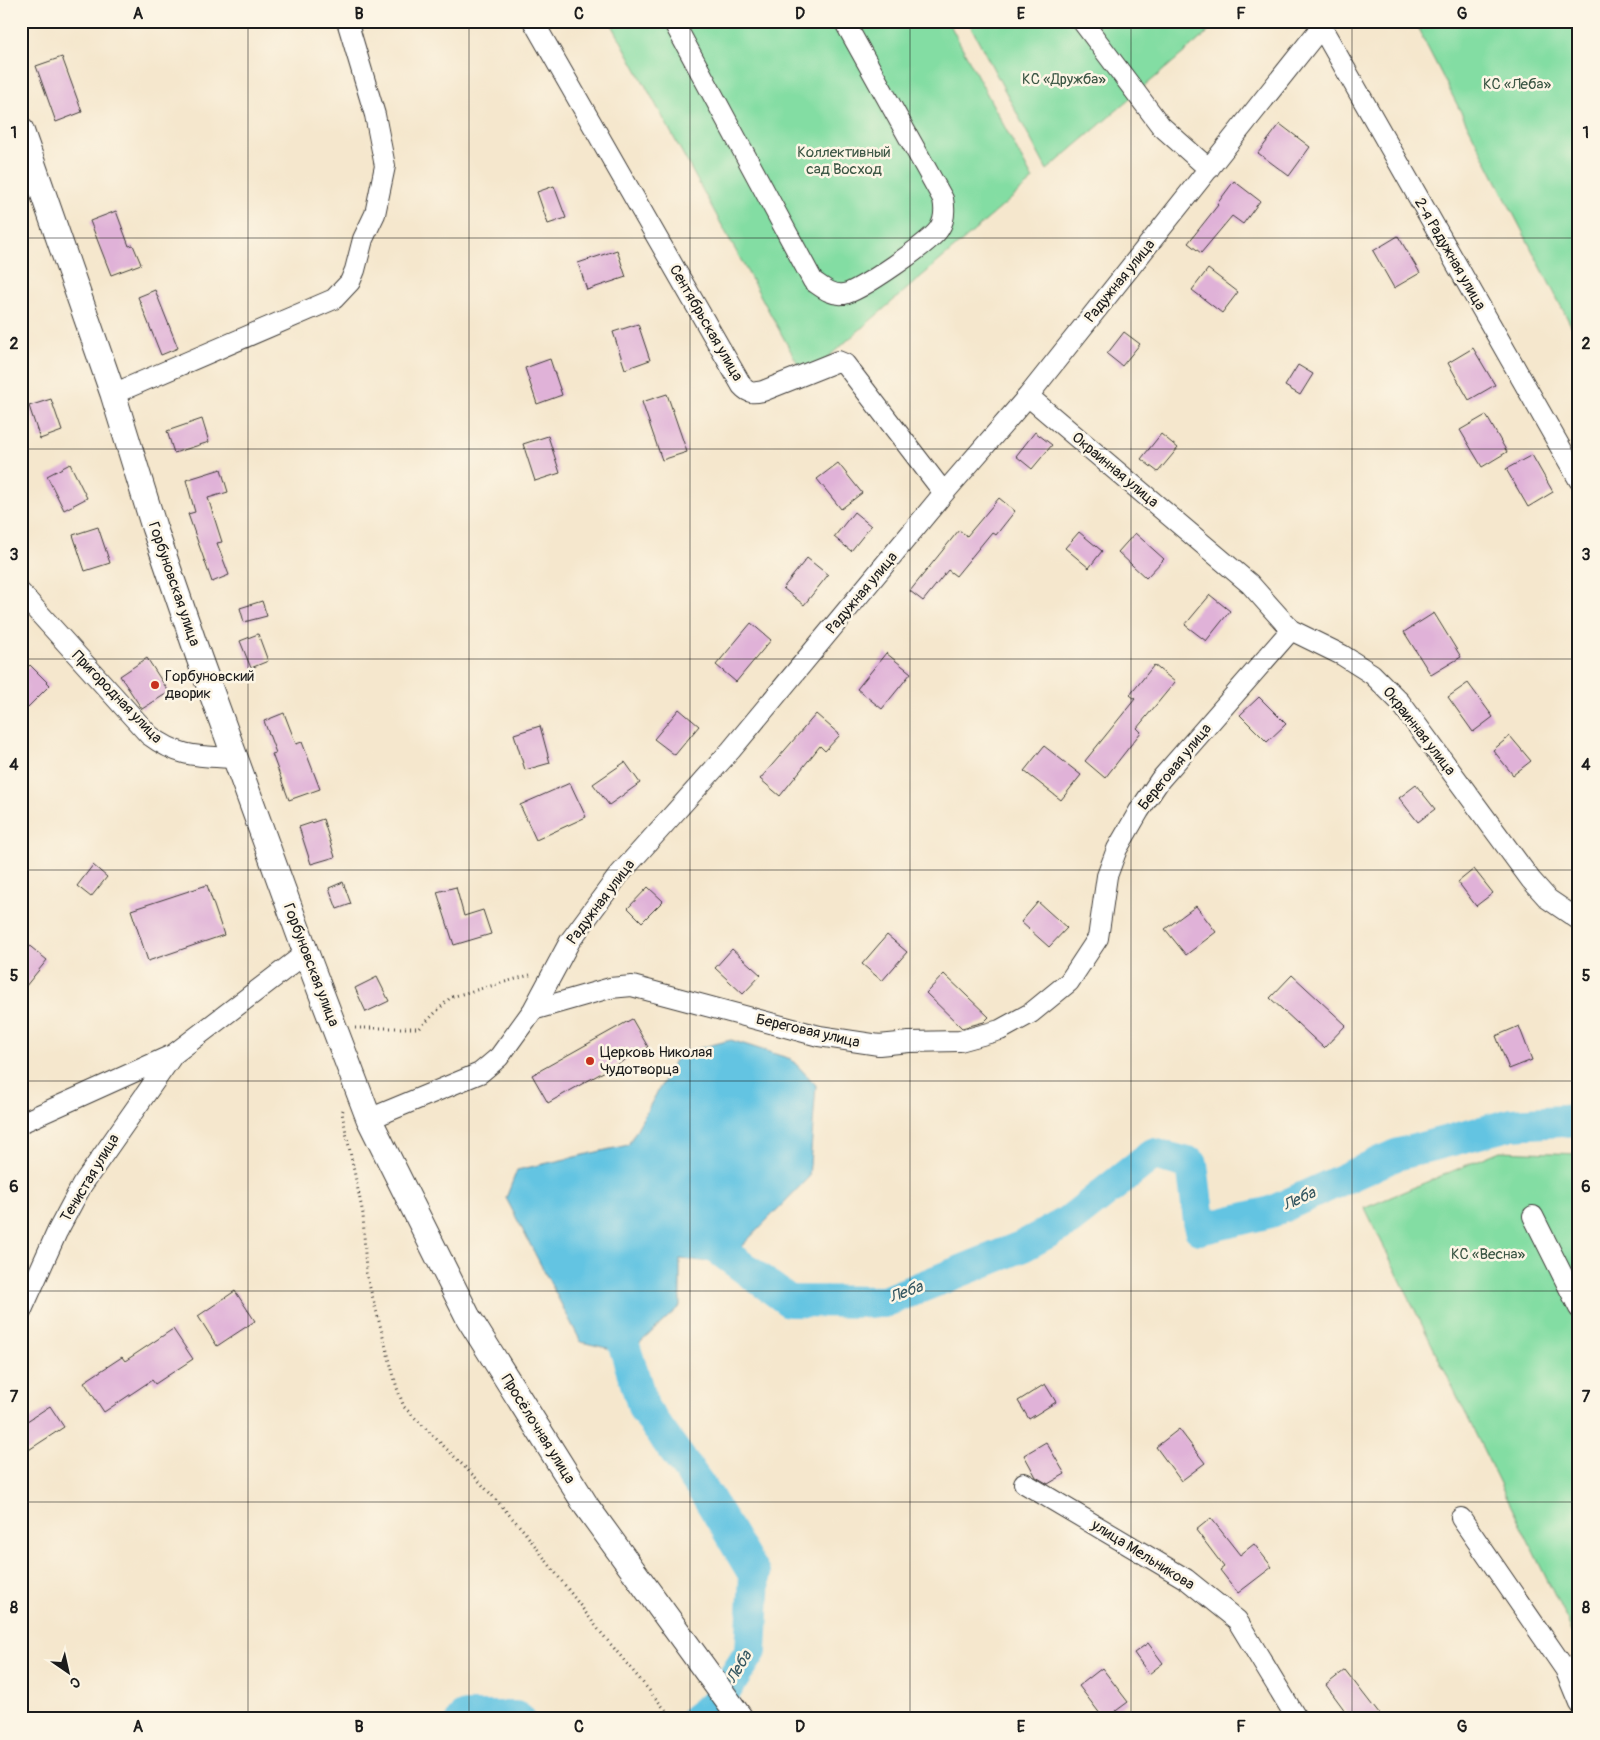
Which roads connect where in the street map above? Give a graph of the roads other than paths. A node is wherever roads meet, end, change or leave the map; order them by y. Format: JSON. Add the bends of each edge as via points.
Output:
{"nodes":[{"id":1,"x":348,"y":21,"type":"edge"},
{"id":2,"x":533,"y":21,"type":"edge"},
{"id":3,"x":673,"y":21,"type":"edge"},
{"id":4,"x":844,"y":21,"type":"edge"},
{"id":5,"x":1082,"y":21,"type":"edge"},
{"id":6,"x":1322,"y":23,"type":"edge"},
{"id":7,"x":21,"y":130,"type":"edge"},
{"id":8,"x":1209,"y":169,"type":"junction"},
{"id":9,"x":113,"y":394,"type":"junction"},
{"id":10,"x":1028,"y":396,"type":"junction"},
{"id":11,"x":1579,"y":480,"type":"edge"},
{"id":12,"x":944,"y":493,"type":"junction"},
{"id":13,"x":21,"y":594,"type":"edge"},
{"id":14,"x":1291,"y":630,"type":"junction"},
{"id":15,"x":235,"y":758,"type":"junction"},
{"id":16,"x":1579,"y":920,"type":"edge"},
{"id":17,"x":306,"y":953,"type":"junction"},
{"id":18,"x":533,"y":1010,"type":"junction"},
{"id":19,"x":174,"y":1054,"type":"junction"},
{"id":20,"x":369,"y":1119,"type":"junction"},
{"id":21,"x":21,"y":1123,"type":"edge"},
{"id":22,"x":1533,"y":1216,"type":"dead end"},
{"id":23,"x":1579,"y":1308,"type":"edge"},
{"id":24,"x":21,"y":1312,"type":"edge"},
{"id":25,"x":1024,"y":1483,"type":"dead end"},
{"id":26,"x":1461,"y":1518,"type":"dead end"},
{"id":27,"x":1579,"y":1703,"type":"edge"},
{"id":28,"x":742,"y":1719,"type":"edge"},
{"id":29,"x":1297,"y":1719,"type":"edge"}],
"edges":[{"from":1,"to":9,"type":"street","via":[[375,115],[385,166],[375,214],[363,239],[350,282],[334,299]]},
{"from":2,"to":12,"type":"street","name":"Сентябрьская улица","via":[[746,391],[763,391],[838,361],[845,364]]},
{"from":3,"to":4,"type":"street","via":[[813,281],[828,292],[844,294],[859,288],[929,240],[940,228],[945,211],[943,199]]},
{"from":5,"to":8,"type":"street","via":[[1161,126]]},
{"from":6,"to":8,"type":"street","name":"Радужная улица"},
{"from":6,"to":11,"type":"street","name":"2-я Радужная улица"},
{"from":7,"to":9,"type":"main road","name":"Горбуновская улица"},
{"from":8,"to":10,"type":"street","name":"Радужная улица"},
{"from":9,"to":15,"type":"main road","name":"Горбуновская улица","via":[[154,527]]},
{"from":10,"to":12,"type":"street","name":"Радужная улица"},
{"from":10,"to":14,"type":"street","name":"Окраинная улица","via":[[1250,584]]},
{"from":12,"to":18,"type":"street","name":"Радужная улица","via":[[731,750],[618,876],[570,941]]},
{"from":13,"to":15,"type":"street","name":"Пригородная улица","via":[[149,735],[164,746],[186,755]]},
{"from":14,"to":16,"type":"street","name":"Окраинная улица","via":[[1342,655],[1372,674],[1388,689],[1531,880],[1548,898]]},
{"from":14,"to":18,"type":"street","name":"Береговая улица","via":[[1160,780],[1139,811],[1117,849],[1107,876],[1098,938],[1069,982],[1031,1013],[1000,1030],[960,1041],[880,1046],[819,1036],[632,986],[610,988]]},
{"from":15,"to":17,"type":"main road","name":"Горбуновская улица"},
{"from":17,"to":19,"type":"street"},
{"from":17,"to":20,"type":"main road","name":"Горбуновская улица"},
{"from":18,"to":20,"type":"street","name":"Радужная улица","via":[[499,1057],[480,1073]]},
{"from":19,"to":21,"type":"street"},
{"from":19,"to":24,"type":"street","name":"Тенистая улица","via":[[82,1185]]},
{"from":20,"to":28,"type":"main road","name":"Просёлочная улица","via":[[468,1317],[587,1507]]},
{"from":22,"to":23,"type":"street"},
{"from":25,"to":29,"type":"street","name":"улица Мельникова","via":[[1186,1579],[1237,1620]]},
{"from":26,"to":27,"type":"street","via":[[1565,1669]]}]}
